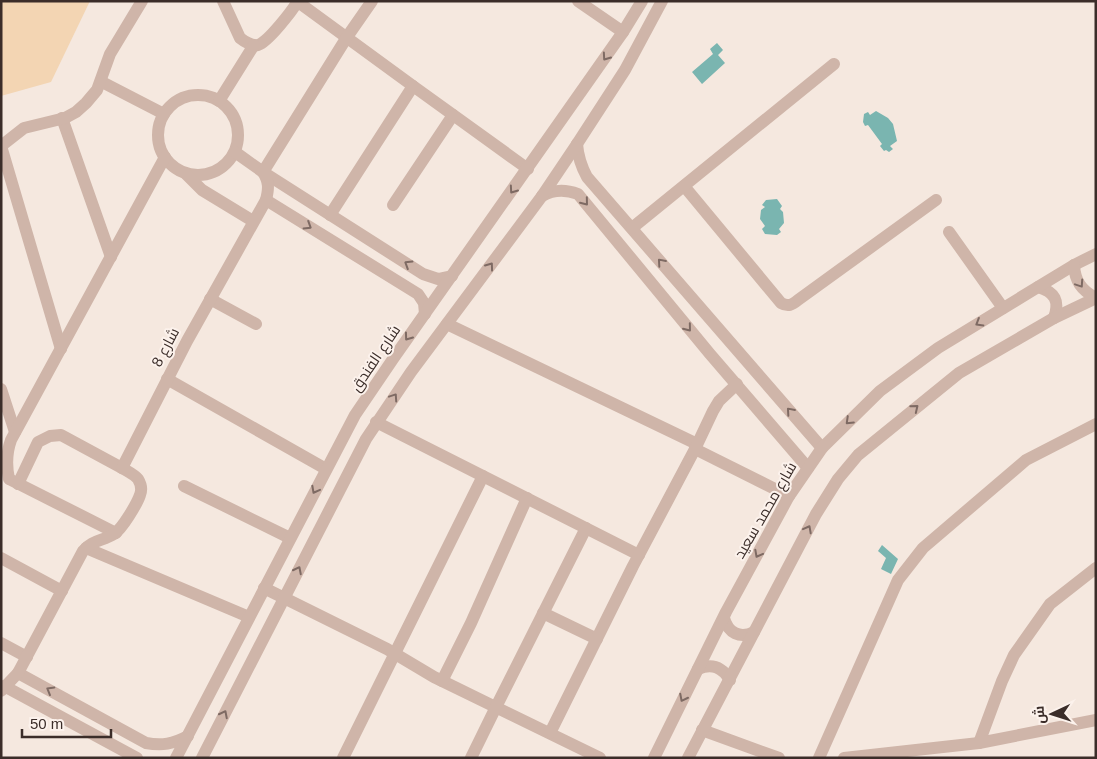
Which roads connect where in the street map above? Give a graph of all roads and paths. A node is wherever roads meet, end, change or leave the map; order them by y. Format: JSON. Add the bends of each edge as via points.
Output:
{"nodes":[{"id":1,"x":142,"y":1,"type":"edge"},
{"id":2,"x":223,"y":1,"type":"edge"},
{"id":3,"x":372,"y":1,"type":"edge"},
{"id":4,"x":578,"y":1,"type":"edge"},
{"id":5,"x":642,"y":1,"type":"edge"},
{"id":6,"x":662,"y":1,"type":"edge"},
{"id":7,"x":298,"y":2,"type":"edge"},
{"id":8,"x":623,"y":32,"type":"junction"},
{"id":9,"x":347,"y":37,"type":"junction"},
{"id":10,"x":254,"y":45,"type":"junction"},
{"id":11,"x":834,"y":64,"type":"dead end"},
{"id":12,"x":102,"y":82,"type":"junction"},
{"id":13,"x":413,"y":86,"type":"junction"},
{"id":14,"x":219,"y":101,"type":"junction"},
{"id":15,"x":164,"y":114,"type":"junction"},
{"id":16,"x":453,"y":115,"type":"junction"},
{"id":17,"x":62,"y":118,"type":"junction"},
{"id":18,"x":577,"y":144,"type":"junction"},
{"id":19,"x":235,"y":152,"type":"junction"},
{"id":20,"x":165,"y":157,"type":"junction"},
{"id":21,"x":4,"y":165,"type":"edge"},
{"id":22,"x":528,"y":169,"type":"junction"},
{"id":23,"x":185,"y":172,"type":"junction"},
{"id":24,"x":262,"y":172,"type":"junction"},
{"id":25,"x":684,"y":186,"type":"junction"},
{"id":26,"x":542,"y":196,"type":"junction"},
{"id":27,"x":266,"y":200,"type":"junction"},
{"id":28,"x":936,"y":200,"type":"dead end"},
{"id":29,"x":393,"y":205,"type":"dead end"},
{"id":30,"x":330,"y":215,"type":"junction"},
{"id":31,"x":253,"y":221,"type":"junction"},
{"id":32,"x":632,"y":228,"type":"junction"},
{"id":33,"x":949,"y":232,"type":"dead end"},
{"id":34,"x":1096,"y":254,"type":"edge"},
{"id":35,"x":111,"y":257,"type":"junction"},
{"id":36,"x":1074,"y":265,"type":"junction"},
{"id":37,"x":452,"y":276,"type":"junction"},
{"id":38,"x":1038,"y":287,"type":"junction"},
{"id":39,"x":1096,"y":298,"type":"edge"},
{"id":40,"x":210,"y":299,"type":"junction"},
{"id":41,"x":1003,"y":308,"type":"junction"},
{"id":42,"x":425,"y":314,"type":"junction"},
{"id":43,"x":1054,"y":318,"type":"junction"},
{"id":44,"x":256,"y":324,"type":"dead end"},
{"id":45,"x":447,"y":324,"type":"junction"},
{"id":46,"x":61,"y":349,"type":"junction"},
{"id":47,"x":393,"y":359,"type":"junction"},
{"id":48,"x":411,"y":372,"type":"junction"},
{"id":49,"x":167,"y":379,"type":"junction"},
{"id":50,"x":737,"y":384,"type":"junction"},
{"id":51,"x":1,"y":389,"type":"edge"},
{"id":52,"x":376,"y":422,"type":"junction"},
{"id":53,"x":1096,"y":424,"type":"edge"},
{"id":54,"x":15,"y":432,"type":"junction"},
{"id":55,"x":696,"y":446,"type":"junction"},
{"id":56,"x":822,"y":448,"type":"junction"},
{"id":57,"x":122,"y":468,"type":"junction"},
{"id":58,"x":808,"y":468,"type":"junction"},
{"id":59,"x":326,"y":469,"type":"junction"},
{"id":60,"x":483,"y":476,"type":"junction"},
{"id":61,"x":9,"y":479,"type":"edge"},
{"id":62,"x":184,"y":486,"type":"dead end"},
{"id":63,"x":789,"y":496,"type":"junction"},
{"id":64,"x":527,"y":498,"type":"junction"},
{"id":65,"x":586,"y":528,"type":"junction"},
{"id":66,"x":116,"y":533,"type":"junction"},
{"id":67,"x":290,"y":538,"type":"junction"},
{"id":68,"x":86,"y":548,"type":"junction"},
{"id":69,"x":639,"y":555,"type":"junction"},
{"id":70,"x":1,"y":558,"type":"edge"},
{"id":71,"x":1096,"y":568,"type":"edge"},
{"id":72,"x":264,"y":588,"type":"junction"},
{"id":73,"x":62,"y":591,"type":"junction"},
{"id":74,"x":284,"y":599,"type":"junction"},
{"id":75,"x":543,"y":613,"type":"junction"},
{"id":76,"x":249,"y":617,"type":"junction"},
{"id":77,"x":724,"y":618,"type":"junction"},
{"id":78,"x":754,"y":632,"type":"junction"},
{"id":79,"x":596,"y":639,"type":"junction"},
{"id":80,"x":1,"y":643,"type":"edge"},
{"id":81,"x":395,"y":654,"type":"junction"},
{"id":82,"x":27,"y":657,"type":"junction"},
{"id":83,"x":698,"y":669,"type":"junction"},
{"id":84,"x":18,"y":673,"type":"junction"},
{"id":85,"x":730,"y":680,"type":"junction"},
{"id":86,"x":442,"y":681,"type":"junction"},
{"id":87,"x":3,"y":688,"type":"edge"},
{"id":88,"x":496,"y":706,"type":"junction"},
{"id":89,"x":1096,"y":720,"type":"edge"},
{"id":90,"x":702,"y":730,"type":"junction"},
{"id":91,"x":550,"y":733,"type":"junction"},
{"id":92,"x":188,"y":736,"type":"junction"},
{"id":93,"x":979,"y":743,"type":"junction"},
{"id":94,"x":937,"y":753,"type":"edge"},
{"id":95,"x":137,"y":758,"type":"edge"},
{"id":96,"x":176,"y":758,"type":"edge"},
{"id":97,"x":202,"y":758,"type":"edge"},
{"id":98,"x":343,"y":758,"type":"edge"},
{"id":99,"x":471,"y":758,"type":"edge"},
{"id":100,"x":600,"y":758,"type":"edge"},
{"id":101,"x":654,"y":758,"type":"edge"},
{"id":102,"x":688,"y":758,"type":"edge"},
{"id":103,"x":779,"y":758,"type":"edge"},
{"id":104,"x":819,"y":758,"type":"edge"},
{"id":105,"x":844,"y":758,"type":"edge"}],
"edges":[{"from":1,"to":12,"type":"street","via":[[110,54]]},
{"from":2,"to":10,"type":"street","via":[[240,38]]},
{"from":3,"to":9,"type":"street"},
{"from":4,"to":8,"type":"street"},
{"from":5,"to":8,"type":"street","name":"شارع الفندق"},
{"from":6,"to":18,"type":"street","via":[[625,70]]},
{"from":7,"to":9,"type":"street"},
{"from":7,"to":10,"type":"street","via":[[261,44]]},
{"from":8,"to":22,"type":"street","name":"شارع الفندق","one_way":true},
{"from":9,"to":13,"type":"street"},
{"from":9,"to":24,"type":"street"},
{"from":10,"to":14,"type":"street"},
{"from":11,"to":25,"type":"street"},
{"from":12,"to":15,"type":"street"},
{"from":12,"to":17,"type":"street","via":[[76,112]]},
{"from":13,"to":16,"type":"street"},
{"from":13,"to":30,"type":"street"},
{"from":14,"to":15,"type":"street","via":[[198,94],[184,96],[172,103]]},
{"from":14,"to":19,"type":"street","via":[[232,113],[238,126]]},
{"from":15,"to":20,"type":"street","via":[[158,128],[159,143]]},
{"from":16,"to":22,"type":"street"},
{"from":16,"to":29,"type":"street"},
{"from":17,"to":21,"type":"street","via":[[24,128],[15,134],[1,146]]},
{"from":17,"to":35,"type":"street"},
{"from":18,"to":26,"type":"street"},
{"from":18,"to":32,"type":"street","via":[[580,161],[588,177]]},
{"from":19,"to":23,"type":"street","via":[[228,162],[214,171],[197,175]]},
{"from":19,"to":24,"type":"street"},
{"from":20,"to":23,"type":"street","via":[[174,167]]},
{"from":20,"to":35,"type":"street"},
{"from":21,"to":46,"type":"street"},
{"from":22,"to":37,"type":"street","name":"شارع الفندق","one_way":true},
{"from":23,"to":31,"type":"street","via":[[202,190]]},
{"from":24,"to":27,"type":"street","via":[[268,181]]},
{"from":24,"to":30,"type":"street"},
{"from":25,"to":28,"type":"street","via":[[786,305],[791,305]]},
{"from":25,"to":32,"type":"street"},
{"from":45,"to":26,"type":"street","one_way":true},
{"from":26,"to":50,"type":"street","one_way":true,"via":[[560,190],[578,194]]},
{"from":27,"to":31,"type":"street","name":"شارع 8"},
{"from":27,"to":42,"type":"street","one_way":true,"via":[[418,294],[424,303]]},
{"from":37,"to":30,"type":"street","one_way":true,"via":[[430,277]]},
{"from":31,"to":40,"type":"street","name":"شارع 8"},
{"from":56,"to":32,"type":"street","one_way":true},
{"from":33,"to":41,"type":"street"},
{"from":34,"to":36,"type":"street","name":"شارع محمد سعيد"},
{"from":35,"to":46,"type":"street"},
{"from":36,"to":38,"type":"street","name":"شارع محمد سعيد"},
{"from":36,"to":39,"type":"street","one_way":true,"via":[[1079,285]]},
{"from":37,"to":42,"type":"street","name":"شارع الفندق"},
{"from":38,"to":41,"type":"street","name":"شارع محمد سعيد"},
{"from":38,"to":43,"type":"street","via":[[1048,290],[1055,298],[1058,308]]},
{"from":39,"to":43,"type":"street"},
{"from":40,"to":44,"type":"street"},
{"from":40,"to":49,"type":"street","name":"شارع 8"},
{"from":41,"to":56,"type":"street","name":"شارع محمد سعيد","one_way":true,"via":[[938,348],[880,391]]},
{"from":42,"to":47,"type":"street","name":"شارع الفندق","one_way":true},
{"from":78,"to":43,"type":"street","one_way":true,"via":[[816,514],[858,455],[959,373]]},
{"from":45,"to":48,"type":"street"},
{"from":45,"to":55,"type":"street"},
{"from":46,"to":54,"type":"street"},
{"from":47,"to":48,"type":"street"},
{"from":47,"to":59,"type":"street","name":"شارع الفندق","via":[[355,415]]},
{"from":52,"to":48,"type":"street","one_way":true},
{"from":49,"to":57,"type":"street","name":"شارع 8"},
{"from":49,"to":59,"type":"street"},
{"from":50,"to":55,"type":"street","via":[[719,401]]},
{"from":50,"to":58,"type":"street"},
{"from":51,"to":54,"type":"street"},
{"from":52,"to":60,"type":"street"},
{"from":74,"to":52,"type":"street","one_way":true},
{"from":53,"to":104,"type":"street","via":[[1026,460],[923,548],[898,580]]},
{"from":54,"to":61,"type":"street","via":[[7,452]]},
{"from":55,"to":63,"type":"street"},
{"from":55,"to":69,"type":"street"},
{"from":56,"to":58,"type":"street","name":"شارع محمد سعيد"},
{"from":57,"to":61,"type":"street","via":[[61,435],[50,436],[38,442]]},
{"from":57,"to":66,"type":"street","via":[[138,478],[141,487],[140,496]]},
{"from":58,"to":63,"type":"street","name":"شارع محمد سعيد"},
{"from":59,"to":67,"type":"street","name":"شارع الفندق","one_way":true},
{"from":60,"to":64,"type":"street"},
{"from":60,"to":81,"type":"street"},
{"from":61,"to":66,"type":"street"},
{"from":62,"to":67,"type":"street"},
{"from":63,"to":77,"type":"street","name":"شارع محمد سعيد","one_way":true},
{"from":64,"to":65,"type":"street"},
{"from":64,"to":86,"type":"street"},
{"from":65,"to":69,"type":"street"},
{"from":65,"to":75,"type":"street"},
{"from":66,"to":68,"type":"street","via":[[92,542]]},
{"from":67,"to":72,"type":"street","name":"شارع الفندق"},
{"from":68,"to":73,"type":"street"},
{"from":68,"to":76,"type":"street"},
{"from":69,"to":79,"type":"street"},
{"from":70,"to":73,"type":"street"},
{"from":71,"to":93,"type":"street","via":[[1050,604],[1014,655]]},
{"from":72,"to":74,"type":"street"},
{"from":72,"to":76,"type":"street","name":"شارع الفندق"},
{"from":73,"to":82,"type":"street"},
{"from":74,"to":81,"type":"street"},
{"from":97,"to":74,"type":"street","one_way":true},
{"from":75,"to":79,"type":"street"},
{"from":75,"to":88,"type":"street"},
{"from":76,"to":92,"type":"street","name":"شارع الفندق"},
{"from":77,"to":78,"type":"street","via":[[731,632],[739,635]]},
{"from":77,"to":83,"type":"street","name":"شارع محمد سعيد"},
{"from":78,"to":85,"type":"street"},
{"from":79,"to":91,"type":"street"},
{"from":80,"to":82,"type":"street"},
{"from":81,"to":86,"type":"street"},
{"from":81,"to":98,"type":"street"},
{"from":82,"to":84,"type":"street"},
{"from":83,"to":85,"type":"street","via":[[705,666],[720,668]]},
{"from":83,"to":101,"type":"street","name":"شارع محمد سعيد","one_way":true},
{"from":84,"to":87,"type":"street"},
{"from":92,"to":84,"type":"street","one_way":true,"via":[[167,745],[146,743]]},
{"from":85,"to":90,"type":"street"},
{"from":86,"to":88,"type":"street"},
{"from":87,"to":95,"type":"street"},
{"from":88,"to":91,"type":"street"},
{"from":88,"to":99,"type":"street"},
{"from":89,"to":93,"type":"street"},
{"from":90,"to":102,"type":"street"},
{"from":90,"to":103,"type":"street"},
{"from":91,"to":100,"type":"street"},
{"from":92,"to":96,"type":"street","name":"شارع الفندق"},
{"from":93,"to":94,"type":"street"},
{"from":94,"to":105,"type":"street"}]}
